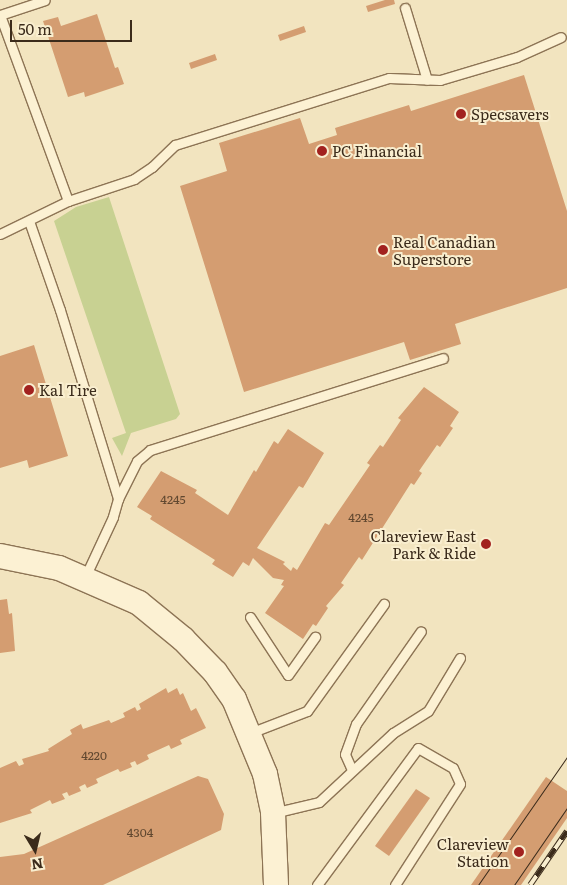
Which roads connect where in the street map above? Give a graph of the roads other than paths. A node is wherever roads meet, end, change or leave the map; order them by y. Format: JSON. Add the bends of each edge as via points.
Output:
{"nodes":[{"id":1,"x":45,"y":0,"type":"edge"},
{"id":2,"x":405,"y":8,"type":"dead end"},
{"id":3,"x":0,"y":15,"type":"edge"},
{"id":4,"x":561,"y":37,"type":"dead end"},
{"id":5,"x":427,"y":80,"type":"junction"},
{"id":6,"x":68,"y":201,"type":"junction"},
{"id":7,"x":29,"y":221,"type":"junction"},
{"id":8,"x":0,"y":234,"type":"edge"},
{"id":9,"x":443,"y":358,"type":"dead end"},
{"id":10,"x":118,"y":499,"type":"junction"},
{"id":11,"x":0,"y":556,"type":"edge"},
{"id":12,"x":85,"y":577,"type":"junction"},
{"id":13,"x":384,"y":604,"type":"dead end"},
{"id":14,"x":250,"y":617,"type":"dead end"},
{"id":15,"x":422,"y":631,"type":"dead end"},
{"id":16,"x":315,"y":637,"type":"dead end"},
{"id":17,"x":460,"y":658,"type":"dead end"},
{"id":18,"x":250,"y":733,"type":"junction"},
{"id":19,"x":352,"y":770,"type":"junction"},
{"id":20,"x":273,"y":813,"type":"junction"},
{"id":21,"x":276,"y":885,"type":"edge"},
{"id":22,"x":317,"y":885,"type":"edge"},
{"id":23,"x":395,"y":885,"type":"edge"}],
"edges":[{"from":1,"to":3,"type":"lane"},
{"from":2,"to":5,"type":"lane"},
{"from":3,"to":6,"type":"lane"},
{"from":4,"to":5,"type":"lane","via":[[517,57],[440,80]]},
{"from":5,"to":6,"type":"lane","via":[[389,78],[175,144],[152,167],[134,179]]},
{"from":6,"to":7,"type":"lane"},
{"from":7,"to":8,"type":"lane"},
{"from":7,"to":10,"type":"lane","via":[[63,319]]},
{"from":9,"to":10,"type":"lane","via":[[150,450],[138,461]]},
{"from":10,"to":12,"type":"lane"},
{"from":11,"to":12,"type":"street","via":[[36,562]]},
{"from":12,"to":18,"type":"street","via":[[139,604],[183,639],[215,672],[234,699]]},
{"from":13,"to":18,"type":"lane","via":[[307,711]]},
{"from":14,"to":16,"type":"lane","via":[[288,675]]},
{"from":15,"to":19,"type":"lane","via":[[356,724],[345,754]]},
{"from":17,"to":19,"type":"lane","via":[[428,711],[393,733]]},
{"from":18,"to":20,"type":"street","via":[[265,774]]},
{"from":19,"to":20,"type":"lane","via":[[319,802]]},
{"from":20,"to":21,"type":"street"},
{"from":22,"to":23,"type":"lane","via":[[418,748],[453,768],[460,784]]}]}
